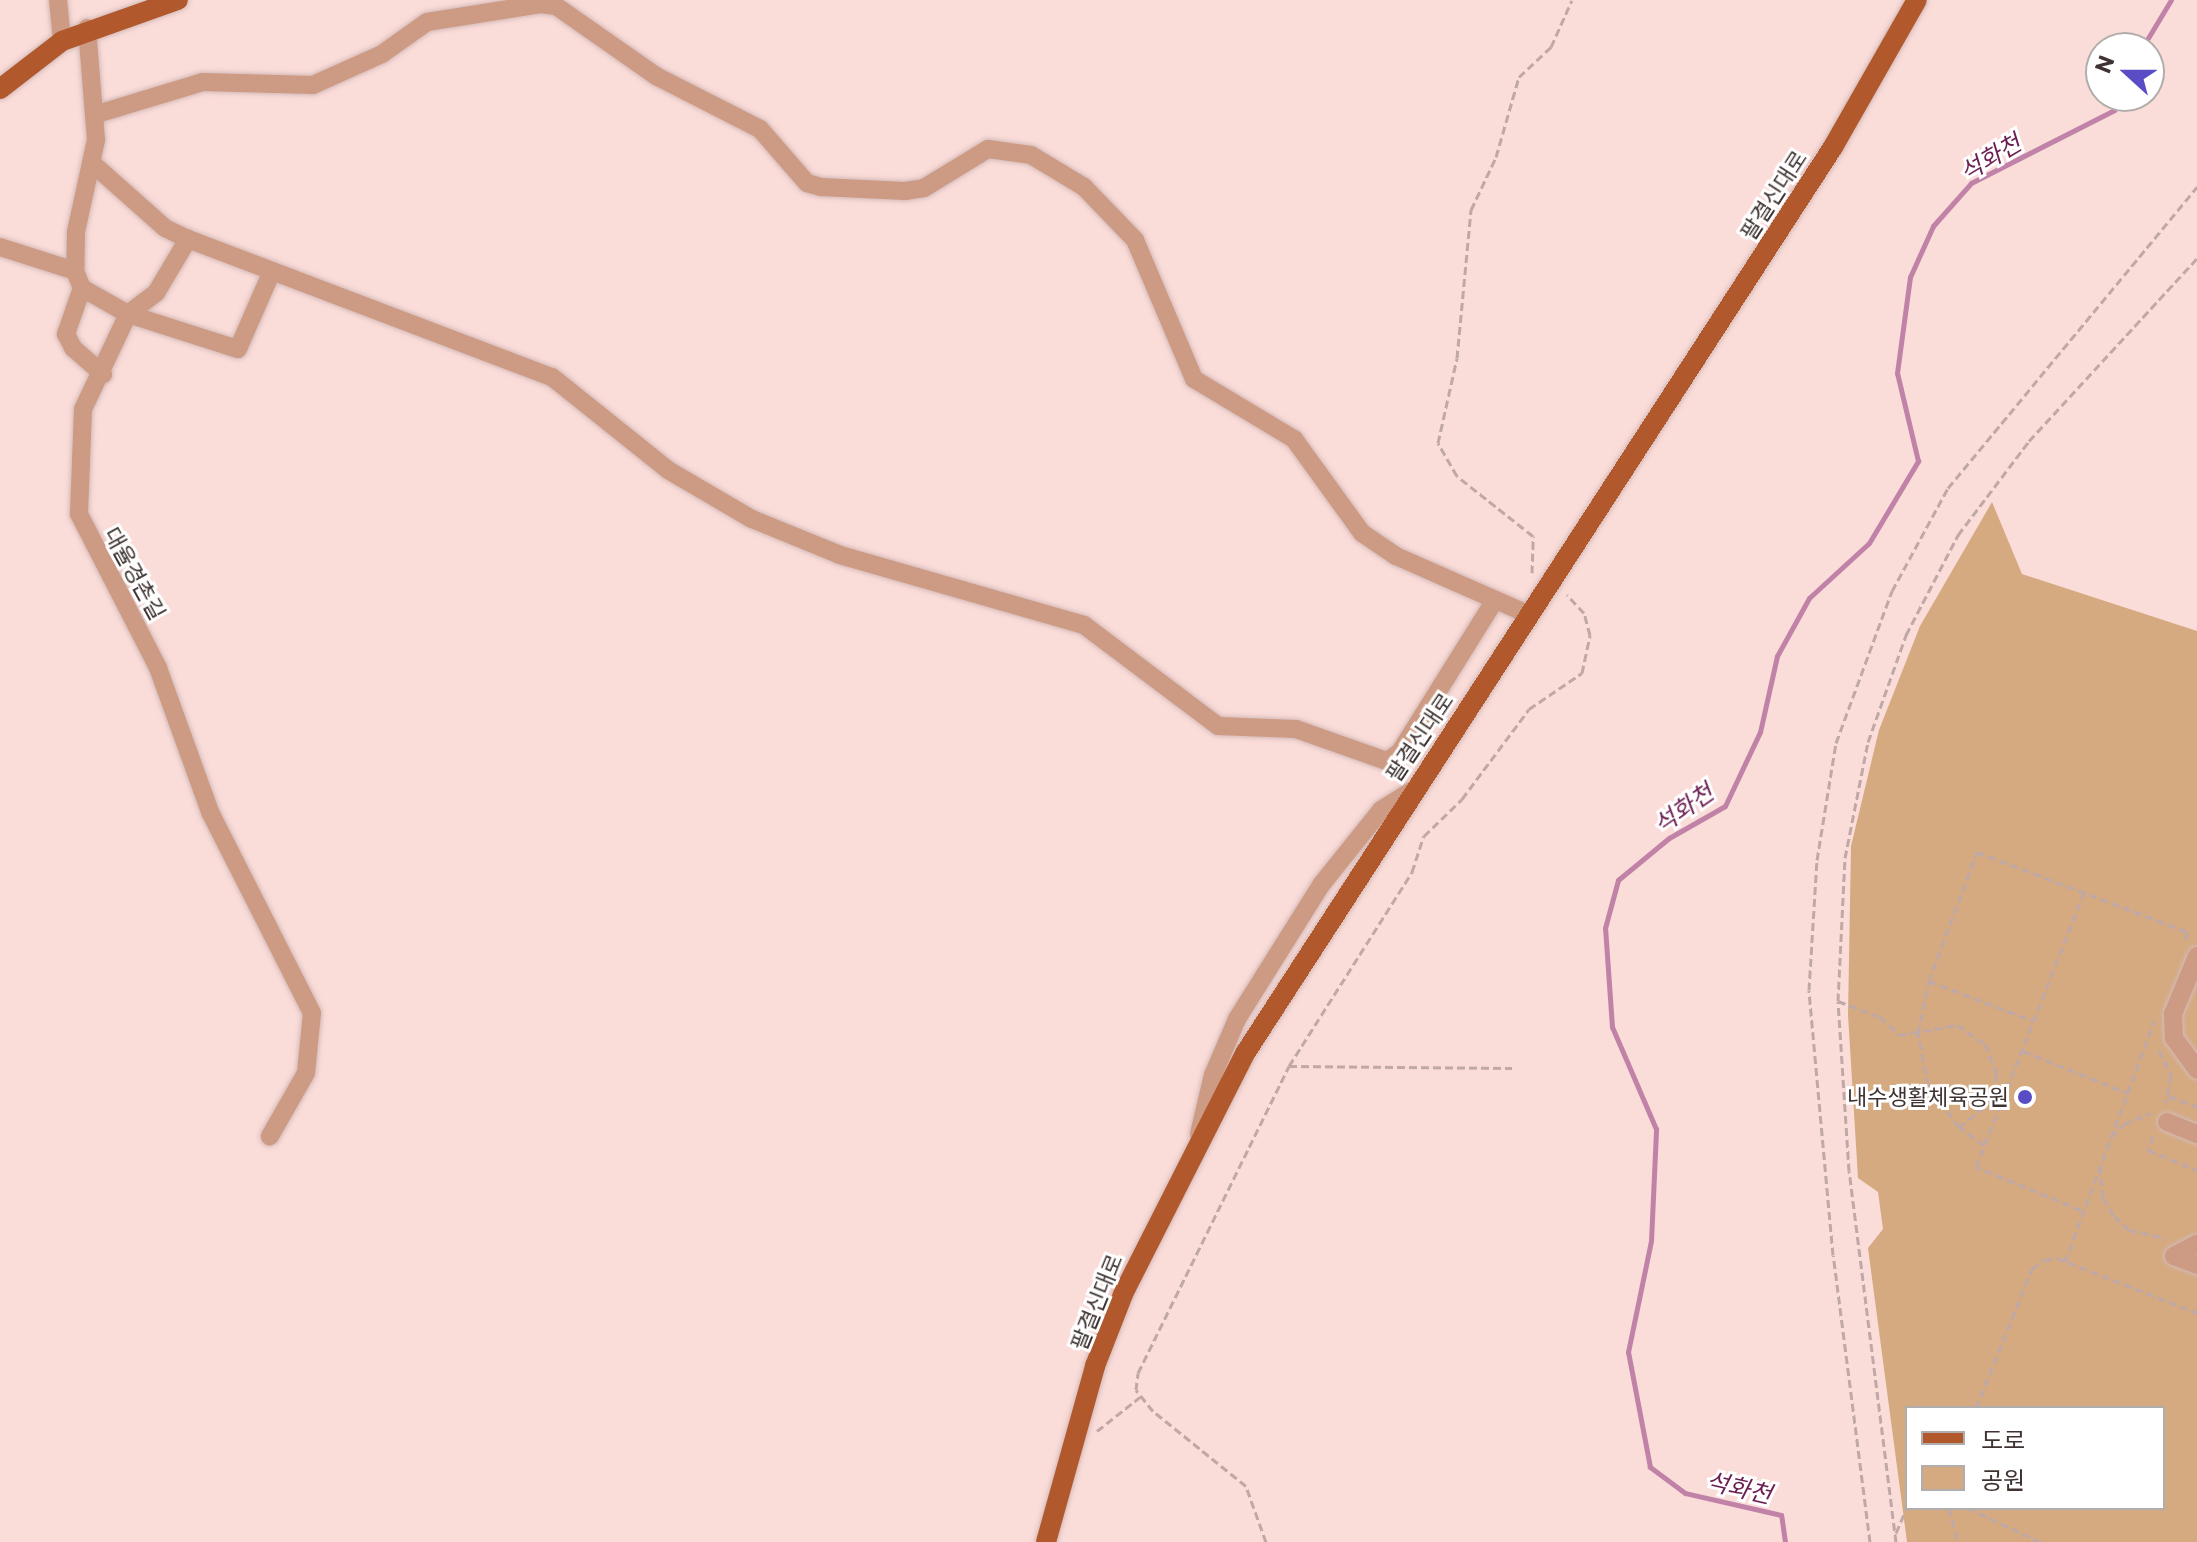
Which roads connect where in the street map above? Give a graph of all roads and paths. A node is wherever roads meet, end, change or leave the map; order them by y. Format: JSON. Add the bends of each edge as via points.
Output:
{"nodes":[{"id":1,"x":58,"y":0,"type":"edge"},
{"id":2,"x":178,"y":0,"type":"edge"},
{"id":3,"x":1572,"y":0,"type":"edge"},
{"id":4,"x":1917,"y":0,"type":"edge"},
{"id":5,"x":87,"y":28,"type":"junction"},
{"id":6,"x":62,"y":41,"type":"junction"},
{"id":7,"x":0,"y":89,"type":"edge"},
{"id":8,"x":97,"y":114,"type":"junction"},
{"id":9,"x":93,"y":164,"type":"junction"},
{"id":10,"x":2197,"y":187,"type":"edge"},
{"id":11,"x":188,"y":239,"type":"junction"},
{"id":12,"x":0,"y":247,"type":"edge"},
{"id":13,"x":2197,"y":258,"type":"edge"},
{"id":14,"x":272,"y":271,"type":"junction"},
{"id":15,"x":79,"y":280,"type":"junction"},
{"id":16,"x":128,"y":314,"type":"junction"},
{"id":17,"x":103,"y":374,"type":"junction"},
{"id":18,"x":1551,"y":584,"type":"junction"},
{"id":19,"x":1495,"y":600,"type":"junction"},
{"id":20,"x":1524,"y":613,"type":"junction"},
{"id":21,"x":2084,"y":893,"type":"junction"},
{"id":22,"x":2190,"y":950,"type":"edge"},
{"id":23,"x":1929,"y":981,"type":"junction"},
{"id":24,"x":1838,"y":1001,"type":"junction"},
{"id":25,"x":2158,"y":1011,"type":"dead end"},
{"id":26,"x":2034,"y":1021,"type":"junction"},
{"id":27,"x":1918,"y":1033,"type":"junction"},
{"id":28,"x":2022,"y":1051,"type":"junction"},
{"id":29,"x":1289,"y":1066,"type":"junction"},
{"id":30,"x":1512,"y":1068,"type":"dead end"},
{"id":31,"x":2197,"y":1070,"type":"edge"},
{"id":32,"x":2127,"y":1093,"type":"junction"},
{"id":33,"x":2169,"y":1096,"type":"dead end"},
{"id":34,"x":2197,"y":1107,"type":"edge"},
{"id":35,"x":2165,"y":1116,"type":"joint"},
{"id":36,"x":1959,"y":1127,"type":"junction"},
{"id":37,"x":2197,"y":1134,"type":"edge"},
{"id":38,"x":270,"y":1136,"type":"dead end"},
{"id":39,"x":2110,"y":1139,"type":"junction"},
{"id":40,"x":1984,"y":1145,"type":"junction"},
{"id":41,"x":2101,"y":1158,"type":"junction"},
{"id":42,"x":2083,"y":1211,"type":"junction"},
{"id":43,"x":2170,"y":1239,"type":"dead end"},
{"id":44,"x":2197,"y":1244,"type":"edge"},
{"id":45,"x":2065,"y":1262,"type":"junction"},
{"id":46,"x":2197,"y":1265,"type":"edge"},
{"id":47,"x":2197,"y":1313,"type":"edge"},
{"id":48,"x":1140,"y":1397,"type":"junction"},
{"id":49,"x":1977,"y":1406,"type":"edge"},
{"id":50,"x":1069,"y":1453,"type":"junction"},
{"id":51,"x":1906,"y":1510,"type":"edge"},
{"id":52,"x":1950,"y":1510,"type":"edge"},
{"id":53,"x":1972,"y":1510,"type":"edge"},
{"id":54,"x":1895,"y":1536,"type":"junction"},
{"id":55,"x":1046,"y":1542,"type":"edge"},
{"id":56,"x":1266,"y":1542,"type":"edge"},
{"id":57,"x":1870,"y":1542,"type":"edge"},
{"id":58,"x":1896,"y":1542,"type":"edge"},
{"id":59,"x":1958,"y":1542,"type":"edge"},
{"id":60,"x":2040,"y":1542,"type":"edge"}],
"edges":[{"from":1,"to":6,"type":"street"},
{"from":2,"to":5,"type":"main road"},
{"from":3,"to":20,"type":"path","via":[[1551,47],[1519,77],[1496,157],[1471,210],[1457,358],[1438,443],[1457,476],[1533,536],[1537,551]]},
{"from":4,"to":18,"type":"main road","name":"팔결신대로","via":[[1833,147]]},
{"from":5,"to":6,"type":"main road"},
{"from":5,"to":8,"type":"street"},
{"from":6,"to":7,"type":"main road"},
{"from":8,"to":9,"type":"street"},
{"from":8,"to":19,"type":"street","via":[[216,80],[313,85],[382,54],[427,22],[541,4],[573,16],[656,76],[760,129],[807,183],[905,191],[924,188],[988,149],[1031,155],[1084,187],[1135,240],[1194,379],[1294,439],[1362,533],[1396,556]]},
{"from":9,"to":11,"type":"street","via":[[165,228]]},
{"from":9,"to":15,"type":"street","via":[[76,232]]},
{"from":10,"to":57,"type":"path","via":[[1948,488],[1886,605],[1836,743],[1817,860],[1809,990],[1833,1255]]},
{"from":11,"to":14,"type":"street"},
{"from":11,"to":16,"type":"street","via":[[156,293]]},
{"from":12,"to":15,"type":"street"},
{"from":13,"to":24,"type":"path","via":[[2029,441],[1931,582],[1886,689],[1853,806]]},
{"from":14,"to":16,"type":"street","via":[[238,349]]},
{"from":14,"to":19,"type":"street","via":[[552,377],[668,470],[752,519],[840,555],[1084,625],[1218,726],[1296,729],[1387,761],[1400,752]]},
{"from":15,"to":16,"type":"street"},
{"from":15,"to":17,"type":"street","via":[[66,334],[73,348]]},
{"from":16,"to":17,"type":"street","name":"대율경촌길"},
{"from":17,"to":38,"type":"street","name":"대율경촌길","via":[[78,430],[79,514],[86,536],[158,668],[210,812],[312,1013],[306,1073]]},
{"from":18,"to":20,"type":"main road","name":"팔결신대로"},
{"from":18,"to":29,"type":"path","via":[[1584,613],[1590,655],[1582,673],[1529,709],[1462,799],[1424,836],[1412,872]]},
{"from":19,"to":20,"type":"street"},
{"from":20,"to":50,"type":"main road","name":"팔결신대로","via":[[1299,965],[1198,1137],[1124,1292]]},
{"from":21,"to":22,"type":"path","via":[[2188,932]]},
{"from":21,"to":23,"type":"path","via":[[1977,852]]},
{"from":21,"to":26,"type":"path"},
{"from":22,"to":31,"type":"street","via":[[2173,1014],[2174,1038]]},
{"from":23,"to":26,"type":"path"},
{"from":23,"to":27,"type":"path"},
{"from":24,"to":27,"type":"path","via":[[1880,1017],[1899,1035]]},
{"from":24,"to":54,"type":"path","via":[[1849,1171]]},
{"from":25,"to":32,"type":"path"},
{"from":26,"to":28,"type":"path"},
{"from":27,"to":36,"type":"path","via":[[1928,1085]]},
{"from":27,"to":36,"type":"path","via":[[1937,1024],[1957,1025],[1978,1038],[1993,1059],[1997,1074],[1989,1099]]},
{"from":28,"to":32,"type":"path"},
{"from":28,"to":40,"type":"path"},
{"from":29,"to":30,"type":"path"},
{"from":29,"to":48,"type":"path","via":[[1138,1373]]},
{"from":32,"to":39,"type":"path"},
{"from":33,"to":34,"type":"path"},
{"from":35,"to":37,"type":"street"},
{"from":35,"to":39,"type":"path","via":[[2124,1124]]},
{"from":36,"to":40,"type":"path"},
{"from":39,"to":41,"type":"path"},
{"from":40,"to":42,"type":"path","via":[[1976,1167]]},
{"from":41,"to":42,"type":"path"},
{"from":41,"to":43,"type":"path","via":[[2103,1198],[2114,1216],[2149,1237]]},
{"from":42,"to":45,"type":"path"},
{"from":44,"to":46,"type":"street","via":[[2174,1256]]},
{"from":45,"to":47,"type":"path"},
{"from":45,"to":49,"type":"path","via":[[2044,1260],[2032,1269]]},
{"from":48,"to":50,"type":"path"},
{"from":48,"to":56,"type":"path","via":[[1246,1486]]},
{"from":50,"to":55,"type":"main road","name":"팔결신대로"},
{"from":51,"to":54,"type":"path"},
{"from":52,"to":59,"type":"path"},
{"from":53,"to":60,"type":"path"},
{"from":54,"to":58,"type":"path"}]}
